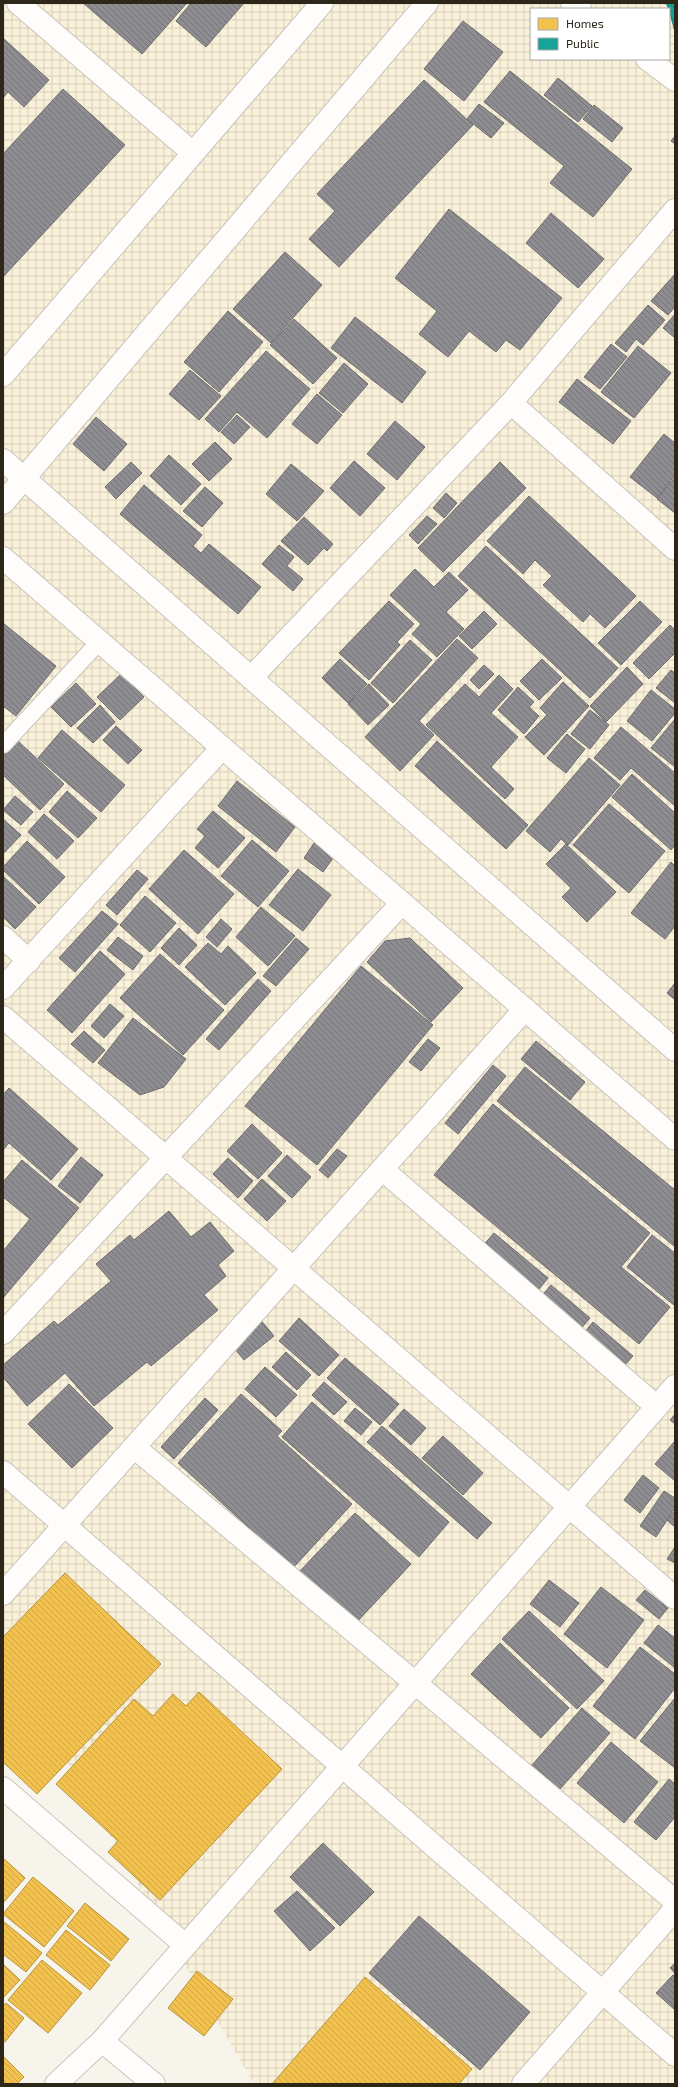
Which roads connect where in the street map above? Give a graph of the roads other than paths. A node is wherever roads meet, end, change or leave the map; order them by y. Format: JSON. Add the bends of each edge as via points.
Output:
{"nodes":[{"id":1,"x":18,"y":3,"type":"edge"},
{"id":2,"x":322,"y":3,"type":"edge"},
{"id":3,"x":427,"y":3,"type":"edge"},
{"id":4,"x":647,"y":60,"type":"edge"},
{"id":5,"x":675,"y":80,"type":"edge"},
{"id":6,"x":193,"y":154,"type":"junction"},
{"id":7,"x":675,"y":210,"type":"edge"},
{"id":8,"x":3,"y":375,"type":"edge"},
{"id":9,"x":511,"y":403,"type":"junction"},
{"id":10,"x":3,"y":460,"type":"edge"},
{"id":11,"x":24,"y":478,"type":"junction"},
{"id":12,"x":3,"y":503,"type":"edge"},
{"id":13,"x":675,"y":549,"type":"edge"},
{"id":14,"x":3,"y":558,"type":"edge"},
{"id":15,"x":100,"y":641,"type":"junction"},
{"id":16,"x":251,"y":678,"type":"junction"},
{"id":17,"x":3,"y":745,"type":"edge"},
{"id":18,"x":222,"y":748,"type":"junction"},
{"id":19,"x":402,"y":903,"type":"junction"},
{"id":20,"x":3,"y":937,"type":"edge"},
{"id":21,"x":29,"y":961,"type":"junction"},
{"id":22,"x":3,"y":988,"type":"edge"},
{"id":23,"x":525,"y":1009,"type":"junction"},
{"id":24,"x":3,"y":1017,"type":"edge"},
{"id":25,"x":675,"y":1050,"type":"edge"},
{"id":26,"x":675,"y":1139,"type":"edge"},
{"id":27,"x":165,"y":1157,"type":"junction"},
{"id":28,"x":382,"y":1170,"type":"junction"},
{"id":29,"x":294,"y":1269,"type":"junction"},
{"id":30,"x":3,"y":1333,"type":"edge"},
{"id":31,"x":675,"y":1386,"type":"edge"},
{"id":32,"x":657,"y":1407,"type":"junction"},
{"id":33,"x":134,"y":1447,"type":"junction"},
{"id":34,"x":3,"y":1472,"type":"edge"},
{"id":35,"x":569,"y":1506,"type":"junction"},
{"id":36,"x":64,"y":1525,"type":"junction"},
{"id":37,"x":3,"y":1594,"type":"edge"},
{"id":38,"x":675,"y":1598,"type":"edge"},
{"id":39,"x":415,"y":1682,"type":"junction"},
{"id":40,"x":342,"y":1766,"type":"junction"},
{"id":41,"x":3,"y":1788,"type":"edge"},
{"id":42,"x":675,"y":1901,"type":"edge"},
{"id":43,"x":675,"y":1909,"type":"edge"},
{"id":44,"x":184,"y":1945,"type":"junction"},
{"id":45,"x":602,"y":1992,"type":"junction"},
{"id":46,"x":102,"y":2041,"type":"junction"},
{"id":47,"x":675,"y":2055,"type":"edge"},
{"id":48,"x":56,"y":2084,"type":"edge"},
{"id":49,"x":154,"y":2084,"type":"edge"},
{"id":50,"x":523,"y":2084,"type":"edge"}],
"edges":[{"from":1,"to":6,"type":"street"},
{"from":2,"to":6,"type":"street"},
{"from":3,"to":11,"type":"street"},
{"from":4,"to":5,"type":"street"},
{"from":6,"to":8,"type":"street"},
{"from":7,"to":9,"type":"street"},
{"from":9,"to":13,"type":"street"},
{"from":9,"to":16,"type":"street"},
{"from":10,"to":11,"type":"street"},
{"from":11,"to":12,"type":"street"},
{"from":11,"to":16,"type":"street"},
{"from":14,"to":15,"type":"street"},
{"from":15,"to":17,"type":"lane"},
{"from":15,"to":18,"type":"street"},
{"from":16,"to":25,"type":"street"},
{"from":18,"to":19,"type":"street"},
{"from":18,"to":21,"type":"street"},
{"from":19,"to":23,"type":"street"},
{"from":19,"to":27,"type":"street"},
{"from":20,"to":21,"type":"street"},
{"from":21,"to":22,"type":"street"},
{"from":23,"to":26,"type":"street"},
{"from":23,"to":28,"type":"street"},
{"from":24,"to":27,"type":"street"},
{"from":27,"to":29,"type":"street"},
{"from":27,"to":30,"type":"street"},
{"from":28,"to":29,"type":"street"},
{"from":28,"to":32,"type":"street"},
{"from":29,"to":33,"type":"street"},
{"from":29,"to":35,"type":"street"},
{"from":31,"to":32,"type":"street"},
{"from":32,"to":35,"type":"street"},
{"from":33,"to":36,"type":"street"},
{"from":33,"to":39,"type":"street"},
{"from":34,"to":36,"type":"street"},
{"from":35,"to":38,"type":"street"},
{"from":35,"to":39,"type":"street"},
{"from":36,"to":37,"type":"street"},
{"from":36,"to":40,"type":"street"},
{"from":39,"to":40,"type":"street"},
{"from":39,"to":42,"type":"street"},
{"from":40,"to":44,"type":"street"},
{"from":40,"to":45,"type":"street"},
{"from":41,"to":44,"type":"street"},
{"from":43,"to":45,"type":"street"},
{"from":44,"to":46,"type":"street"},
{"from":45,"to":47,"type":"street"},
{"from":45,"to":50,"type":"street"},
{"from":46,"to":48,"type":"street"},
{"from":46,"to":49,"type":"street"}]}
